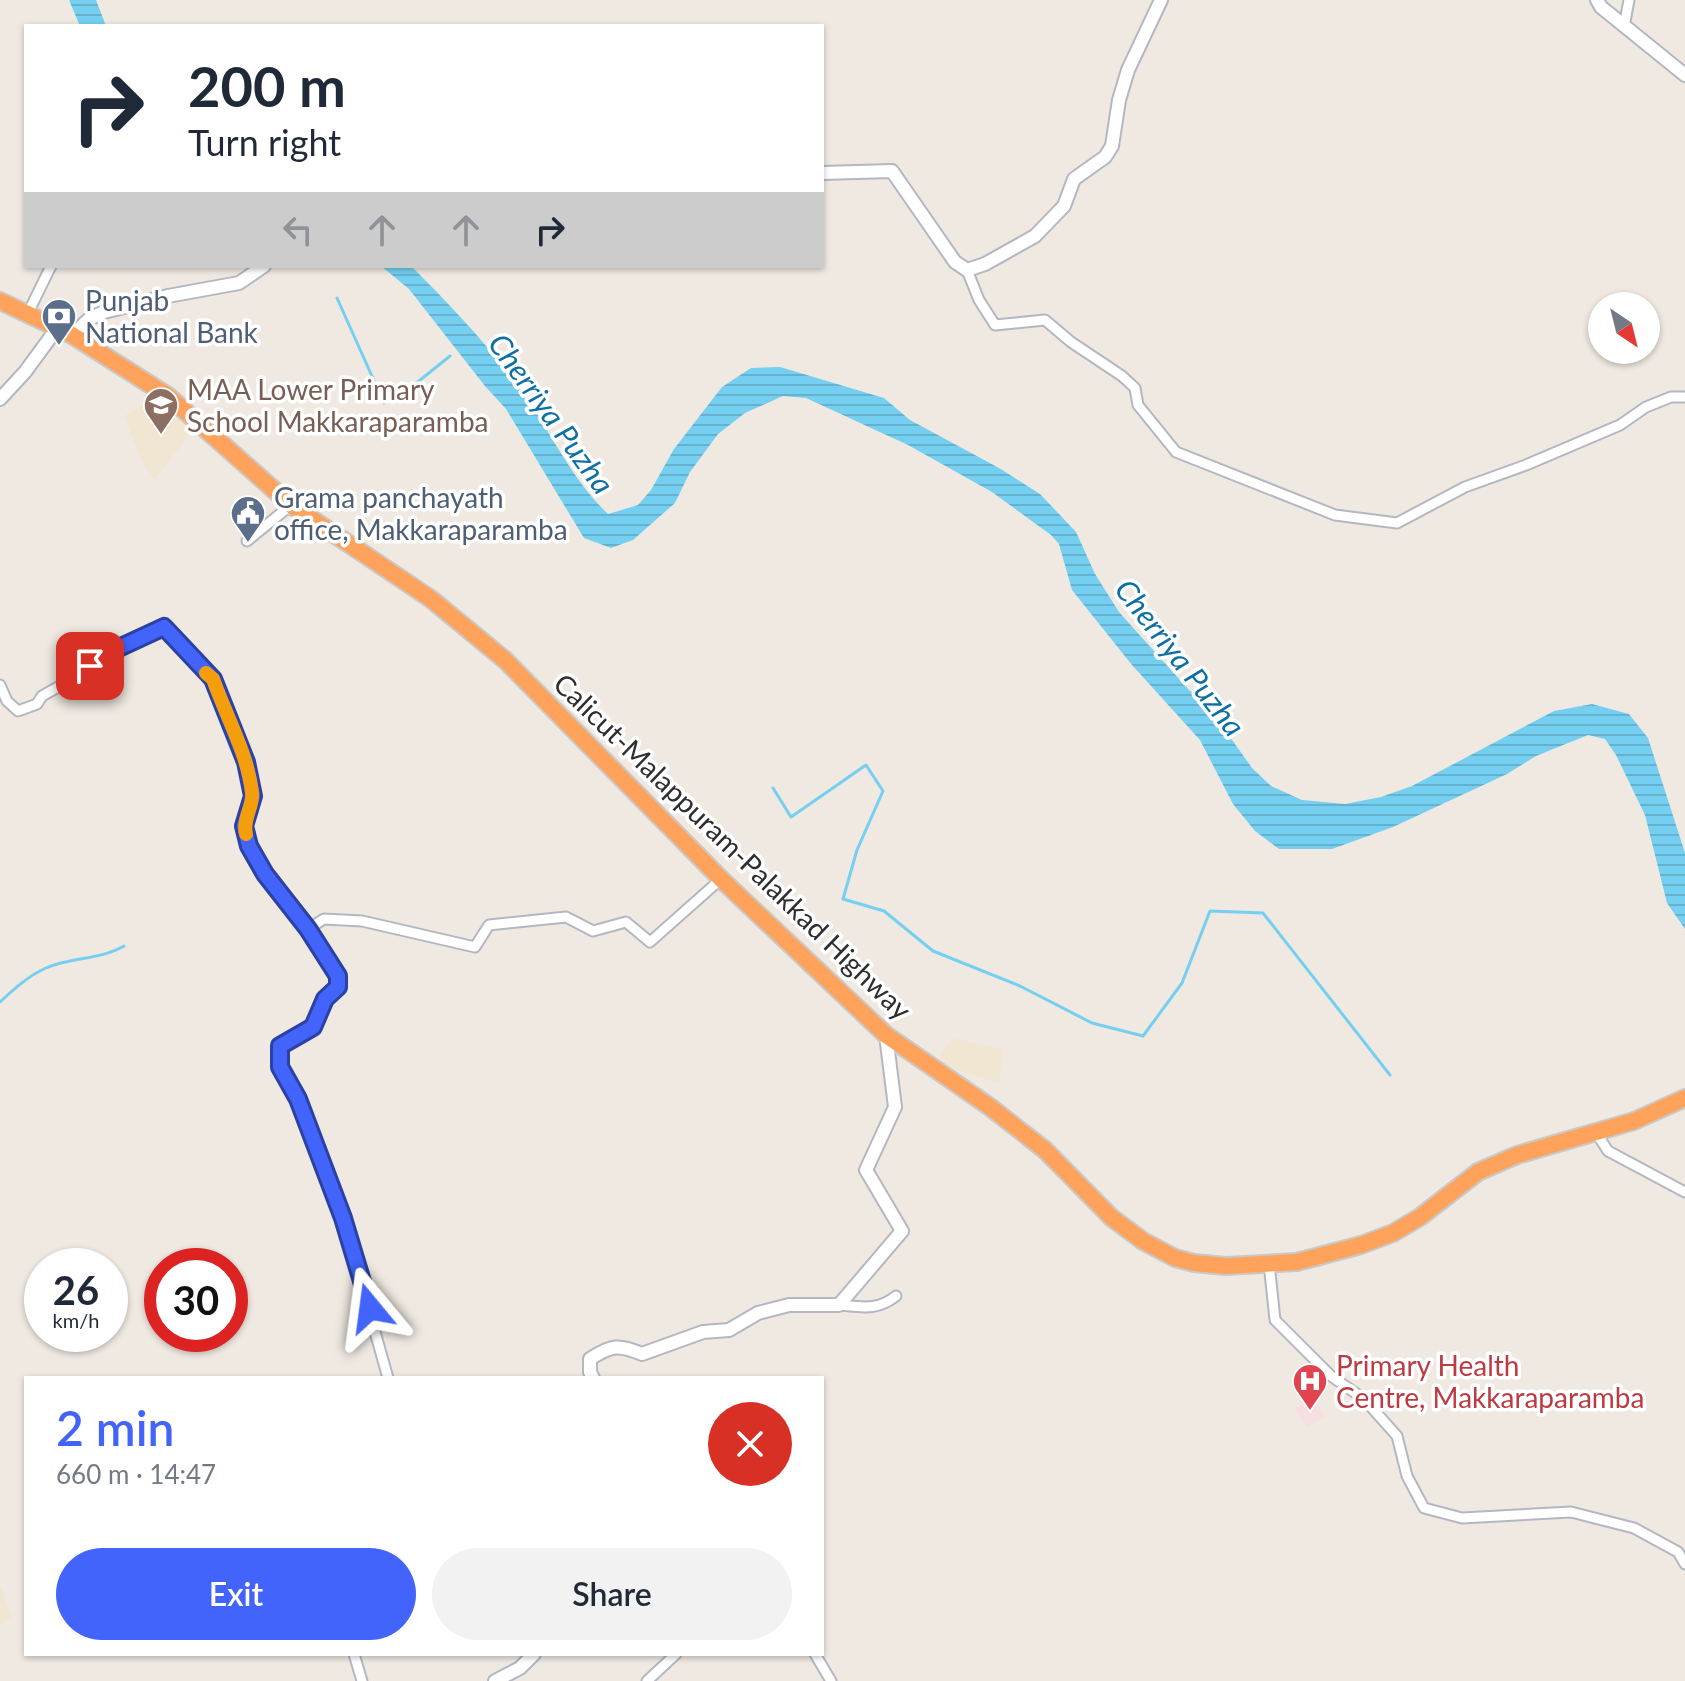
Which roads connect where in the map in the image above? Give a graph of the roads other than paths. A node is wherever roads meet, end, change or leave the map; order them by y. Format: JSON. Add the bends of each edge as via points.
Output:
{"nodes":[{"id":1,"x":1161,"y":0,"type":"edge"},
{"id":2,"x":1597,"y":0,"type":"edge"},
{"id":3,"x":1629,"y":0,"type":"edge"},
{"id":4,"x":1624,"y":27,"type":"junction"},
{"id":5,"x":1685,"y":75,"type":"edge"},
{"id":6,"x":824,"y":173,"type":"edge"},
{"id":7,"x":50,"y":268,"type":"edge"},
{"id":8,"x":261,"y":268,"type":"edge"},
{"id":9,"x":967,"y":270,"type":"junction"},
{"id":10,"x":0,"y":301,"type":"edge"},
{"id":11,"x":28,"y":313,"type":"junction"},
{"id":12,"x":65,"y":331,"type":"junction"},
{"id":13,"x":1685,"y":397,"type":"edge"},
{"id":14,"x":0,"y":399,"type":"edge"},
{"id":15,"x":291,"y":505,"type":"junction"},
{"id":16,"x":247,"y":541,"type":"dead end"},
{"id":17,"x":0,"y":685,"type":"edge"},
{"id":18,"x":721,"y":879,"type":"junction"},
{"id":19,"x":308,"y":929,"type":"junction"},
{"id":20,"x":886,"y":1035,"type":"junction"},
{"id":21,"x":1685,"y":1098,"type":"edge"},
{"id":22,"x":1595,"y":1131,"type":"junction"},
{"id":23,"x":1685,"y":1192,"type":"edge"},
{"id":24,"x":1269,"y":1263,"type":"junction"},
{"id":25,"x":896,"y":1296,"type":"dead end"},
{"id":26,"x":839,"y":1305,"type":"junction"},
{"id":27,"x":387,"y":1376,"type":"edge"},
{"id":28,"x":592,"y":1376,"type":"edge"},
{"id":29,"x":1685,"y":1564,"type":"edge"},
{"id":30,"x":354,"y":1656,"type":"edge"},
{"id":31,"x":532,"y":1656,"type":"edge"},
{"id":32,"x":674,"y":1656,"type":"edge"},
{"id":33,"x":816,"y":1656,"type":"edge"},
{"id":34,"x":362,"y":1681,"type":"edge"},
{"id":35,"x":495,"y":1681,"type":"edge"},
{"id":36,"x":647,"y":1681,"type":"edge"},
{"id":37,"x":831,"y":1681,"type":"edge"}],
"edges":[{"from":1,"to":9,"type":"main road","via":[[1128,70],[1105,157],[1074,179],[1064,206],[1035,236]]},
{"from":2,"to":4,"type":"main road"},
{"from":3,"to":4,"type":"street"},
{"from":4,"to":5,"type":"main road"},
{"from":6,"to":9,"type":"main road","via":[[892,171],[955,262]]},
{"from":7,"to":11,"type":"street"},
{"from":8,"to":12,"type":"main road","via":[[239,283],[104,312]]},
{"from":9,"to":13,"type":"street","via":[[995,325],[1045,320],[1135,388],[1138,405],[1176,452],[1335,515],[1397,523],[1465,487],[1620,425],[1646,407]]},
{"from":10,"to":11,"type":"highway","name":"Calicut-Malappuram-Palakkad Highway"},
{"from":11,"to":12,"type":"highway","name":"Calicut-Malappuram-Palakkad Highway"},
{"from":12,"to":14,"type":"main road"},
{"from":12,"to":15,"type":"highway","name":"Calicut-Malappuram-Palakkad Highway","via":[[168,396]]},
{"from":15,"to":16,"type":"street"},
{"from":15,"to":18,"type":"highway","name":"Calicut-Malappuram-Palakkad Highway","via":[[431,599],[505,660]]},
{"from":17,"to":19,"type":"street","via":[[18,711],[37,704],[110,652],[164,627],[213,679],[246,762],[253,796],[244,826],[249,846],[278,894]]},
{"from":18,"to":19,"type":"street","via":[[650,942],[626,922],[593,931],[566,917],[489,925],[475,947],[362,921],[324,919]]},
{"from":18,"to":20,"type":"highway","name":"Calicut-Malappuram-Palakkad Highway"},
{"from":19,"to":27,"type":"street","via":[[338,976],[338,987],[325,999],[313,1027],[280,1046],[280,1067],[298,1099],[343,1218]]},
{"from":20,"to":24,"type":"highway","name":"Calicut-Malappuram-Palakkad Highway","via":[[1045,1150],[1112,1218],[1143,1241],[1194,1263]]},
{"from":20,"to":26,"type":"main road","via":[[895,1107],[866,1170],[902,1231]]},
{"from":21,"to":22,"type":"highway","name":"Calicut-Malappuram-Palakkad Highway","via":[[1634,1121]]},
{"from":22,"to":23,"type":"street","via":[[1608,1151]]},
{"from":22,"to":24,"type":"highway","name":"Calicut-Malappuram-Palakkad Highway","via":[[1478,1172],[1393,1233],[1297,1262]]},
{"from":24,"to":29,"type":"street","via":[[1275,1320],[1331,1376],[1364,1399],[1397,1436],[1407,1476],[1424,1508],[1462,1518],[1571,1512],[1634,1528],[1678,1552]]},
{"from":25,"to":26,"type":"street","via":[[872,1308]]},
{"from":26,"to":28,"type":"main road","via":[[789,1305],[758,1313],[729,1330],[703,1332],[642,1354],[624,1346],[604,1349],[590,1359]]},
{"from":30,"to":34,"type":"street"},
{"from":31,"to":35,"type":"main road"},
{"from":32,"to":36,"type":"street"},
{"from":33,"to":37,"type":"street"}]}
